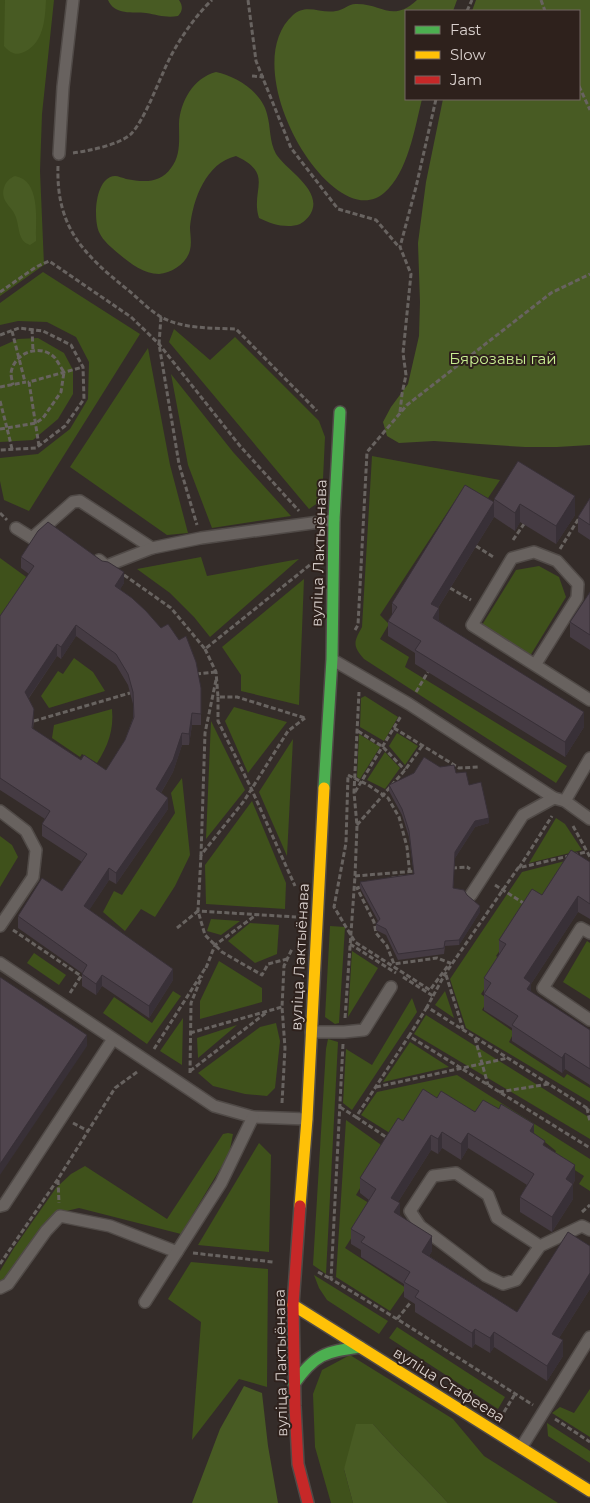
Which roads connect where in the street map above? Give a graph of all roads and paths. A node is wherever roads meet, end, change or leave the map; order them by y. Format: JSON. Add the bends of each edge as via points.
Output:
{"nodes":[{"id":1,"x":72,"y":0,"type":"edge"},
{"id":2,"x":212,"y":0,"type":"edge"},
{"id":3,"x":248,"y":0,"type":"edge"},
{"id":4,"x":252,"y":76,"type":"dead end"},
{"id":5,"x":264,"y":78,"type":"junction"},
{"id":6,"x":580,"y":88,"type":"edge"},
{"id":7,"x":436,"y":100,"type":"edge"},
{"id":8,"x":590,"y":110,"type":"edge"},
{"id":9,"x":59,"y":154,"type":"junction"},
{"id":10,"x":400,"y":247,"type":"junction"},
{"id":11,"x":590,"y":274,"type":"edge"},
{"id":12,"x":0,"y":292,"type":"edge"},
{"id":13,"x":161,"y":317,"type":"junction"},
{"id":14,"x":32,"y":329,"type":"junction"},
{"id":15,"x":12,"y":330,"type":"junction"},
{"id":16,"x":0,"y":335,"type":"edge"},
{"id":17,"x":159,"y":344,"type":"junction"},
{"id":18,"x":33,"y":351,"type":"junction"},
{"id":19,"x":19,"y":357,"type":"junction"},
{"id":20,"x":83,"y":367,"type":"junction"},
{"id":21,"x":64,"y":372,"type":"junction"},
{"id":22,"x":27,"y":382,"type":"junction"},
{"id":23,"x":13,"y":385,"type":"junction"},
{"id":24,"x":0,"y":387,"type":"edge"},
{"id":25,"x":0,"y":401,"type":"edge"},
{"id":26,"x":340,"y":412,"type":"joint"},
{"id":27,"x":400,"y":413,"type":"junction"},
{"id":28,"x":36,"y":423,"type":"junction"},
{"id":29,"x":7,"y":428,"type":"junction"},
{"id":30,"x":0,"y":429,"type":"edge"},
{"id":31,"x":39,"y":446,"type":"junction"},
{"id":32,"x":12,"y":449,"type":"junction"},
{"id":33,"x":0,"y":450,"type":"edge"},
{"id":34,"x":585,"y":510,"type":"edge"},
{"id":35,"x":334,"y":520,"type":"junction"},
{"id":36,"x":310,"y":524,"type":"junction"},
{"id":37,"x":524,"y":524,"type":"edge"},
{"id":38,"x":16,"y":528,"type":"dead end"},
{"id":39,"x":201,"y":538,"type":"junction"},
{"id":40,"x":513,"y":540,"type":"edge"},
{"id":41,"x":476,"y":546,"type":"edge"},
{"id":42,"x":152,"y":548,"type":"junction"},
{"id":43,"x":558,"y":552,"type":"edge"},
{"id":44,"x":92,"y":555,"type":"edge"},
{"id":45,"x":500,"y":561,"type":"dead end"},
{"id":46,"x":313,"y":562,"type":"dead end"},
{"id":47,"x":106,"y":566,"type":"junction"},
{"id":48,"x":450,"y":588,"type":"edge"},
{"id":49,"x":474,"y":602,"type":"dead end"},
{"id":50,"x":352,"y":636,"type":"dead end"},
{"id":51,"x":205,"y":649,"type":"junction"},
{"id":52,"x":332,"y":659,"type":"junction"},
{"id":53,"x":535,"y":665,"type":"junction"},
{"id":54,"x":216,"y":672,"type":"junction"},
{"id":55,"x":428,"y":672,"type":"edge"},
{"id":56,"x":196,"y":674,"type":"edge"},
{"id":57,"x":359,"y":674,"type":"junction"},
{"id":58,"x":216,"y":680,"type":"junction"},
{"id":59,"x":130,"y":693,"type":"edge"},
{"id":60,"x":218,"y":697,"type":"junction"},
{"id":61,"x":590,"y":700,"type":"edge"},
{"id":62,"x":409,"y":704,"type":"junction"},
{"id":63,"x":34,"y":721,"type":"edge"},
{"id":64,"x":394,"y":728,"type":"junction"},
{"id":65,"x":358,"y":730,"type":"junction"},
{"id":66,"x":422,"y":746,"type":"junction"},
{"id":67,"x":383,"y":747,"type":"junction"},
{"id":68,"x":590,"y":758,"type":"edge"},
{"id":69,"x":480,"y":767,"type":"dead end"},
{"id":70,"x":405,"y":770,"type":"junction"},
{"id":71,"x":355,"y":778,"type":"junction"},
{"id":72,"x":361,"y":781,"type":"junction"},
{"id":73,"x":251,"y":788,"type":"junction"},
{"id":74,"x":354,"y":792,"type":"junction"},
{"id":75,"x":383,"y":795,"type":"junction"},
{"id":76,"x":559,"y":799,"type":"junction"},
{"id":77,"x":541,"y":804,"type":"junction"},
{"id":78,"x":0,"y":811,"type":"edge"},
{"id":79,"x":590,"y":819,"type":"edge"},
{"id":80,"x":571,"y":822,"type":"dead end"},
{"id":81,"x":357,"y":826,"type":"junction"},
{"id":82,"x":586,"y":852,"type":"junction"},
{"id":83,"x":201,"y":855,"type":"junction"},
{"id":84,"x":590,"y":857,"type":"edge"},
{"id":85,"x":518,"y":868,"type":"junction"},
{"id":86,"x":447,"y":869,"type":"edge"},
{"id":87,"x":418,"y":871,"type":"edge"},
{"id":88,"x":409,"y":872,"type":"junction"},
{"id":89,"x":355,"y":876,"type":"junction"},
{"id":90,"x":482,"y":877,"type":"junction"},
{"id":91,"x":296,"y":888,"type":"dead end"},
{"id":92,"x":504,"y":890,"type":"junction"},
{"id":93,"x":471,"y":895,"type":"dead end"},
{"id":94,"x":530,"y":908,"type":"edge"},
{"id":95,"x":198,"y":911,"type":"junction"},
{"id":96,"x":257,"y":914,"type":"junction"},
{"id":97,"x":294,"y":917,"type":"dead end"},
{"id":98,"x":1,"y":925,"type":"edge"},
{"id":99,"x":177,"y":928,"type":"dead end"},
{"id":100,"x":590,"y":933,"type":"edge"},
{"id":101,"x":350,"y":935,"type":"junction"},
{"id":102,"x":350,"y":944,"type":"junction"},
{"id":103,"x":215,"y":945,"type":"junction"},
{"id":104,"x":287,"y":959,"type":"dead end"},
{"id":105,"x":0,"y":963,"type":"edge"},
{"id":106,"x":206,"y":967,"type":"junction"},
{"id":107,"x":445,"y":974,"type":"junction"},
{"id":108,"x":391,"y":987,"type":"dead end"},
{"id":109,"x":433,"y":996,"type":"junction"},
{"id":110,"x":62,"y":1004,"type":"junction"},
{"id":111,"x":426,"y":1006,"type":"junction"},
{"id":112,"x":282,"y":1007,"type":"dead end"},
{"id":113,"x":266,"y":1012,"type":"junction"},
{"id":114,"x":590,"y":1020,"type":"edge"},
{"id":115,"x":463,"y":1030,"type":"junction"},
{"id":116,"x":190,"y":1032,"type":"junction"},
{"id":117,"x":312,"y":1032,"type":"junction"},
{"id":118,"x":344,"y":1032,"type":"junction"},
{"id":119,"x":409,"y":1036,"type":"junction"},
{"id":120,"x":475,"y":1037,"type":"junction"},
{"id":121,"x":113,"y":1039,"type":"junction"},
{"id":122,"x":508,"y":1058,"type":"junction"},
{"id":123,"x":147,"y":1061,"type":"junction"},
{"id":124,"x":482,"y":1064,"type":"junction"},
{"id":125,"x":460,"y":1068,"type":"junction"},
{"id":126,"x":190,"y":1072,"type":"junction"},
{"id":127,"x":549,"y":1084,"type":"junction"},
{"id":128,"x":488,"y":1085,"type":"junction"},
{"id":129,"x":376,"y":1087,"type":"junction"},
{"id":130,"x":189,"y":1088,"type":"junction"},
{"id":131,"x":498,"y":1092,"type":"junction"},
{"id":132,"x":340,"y":1107,"type":"junction"},
{"id":133,"x":588,"y":1109,"type":"edge"},
{"id":134,"x":253,"y":1117,"type":"junction"},
{"id":135,"x":356,"y":1117,"type":"junction"},
{"id":136,"x":307,"y":1119,"type":"junction"},
{"id":137,"x":590,"y":1122,"type":"edge"},
{"id":138,"x":392,"y":1141,"type":"edge"},
{"id":139,"x":590,"y":1148,"type":"edge"},
{"id":140,"x":58,"y":1179,"type":"junction"},
{"id":141,"x":590,"y":1205,"type":"edge"},
{"id":142,"x":0,"y":1206,"type":"edge"},
{"id":143,"x":60,"y":1216,"type":"junction"},
{"id":144,"x":577,"y":1216,"type":"dead end"},
{"id":145,"x":590,"y":1230,"type":"edge"},
{"id":146,"x":540,"y":1246,"type":"junction"},
{"id":147,"x":177,"y":1252,"type":"junction"},
{"id":148,"x":278,"y":1263,"type":"dead end"},
{"id":149,"x":0,"y":1264,"type":"edge"},
{"id":150,"x":0,"y":1288,"type":"edge"},
{"id":151,"x":145,"y":1302,"type":"dead end"},
{"id":152,"x":411,"y":1302,"type":"edge"},
{"id":153,"x":293,"y":1306,"type":"junction"},
{"id":154,"x":397,"y":1319,"type":"junction"},
{"id":155,"x":590,"y":1337,"type":"edge"},
{"id":156,"x":360,"y":1348,"type":"junction"},
{"id":157,"x":294,"y":1384,"type":"junction"},
{"id":158,"x":543,"y":1412,"type":"junction"},
{"id":159,"x":590,"y":1442,"type":"edge"},
{"id":160,"x":521,"y":1448,"type":"junction"},
{"id":161,"x":590,"y":1491,"type":"edge"},
{"id":162,"x":308,"y":1503,"type":"edge"}],
"edges":[{"from":1,"to":9,"type":"lane"},
{"from":2,"to":9,"type":"path","via":[[179,40],[149,106],[131,133],[119,141],[90,150]]},
{"from":3,"to":5,"type":"path","via":[[256,61]]},
{"from":4,"to":5,"type":"path"},
{"from":5,"to":10,"type":"path","via":[[291,148],[338,210],[376,220]]},
{"from":6,"to":8,"type":"path"},
{"from":7,"to":10,"type":"path"},
{"from":9,"to":13,"type":"path","via":[[58,176],[64,216],[83,250]]},
{"from":10,"to":27,"type":"path","via":[[411,274],[403,353],[406,375]]},
{"from":11,"to":27,"type":"path","via":[[551,294]]},
{"from":12,"to":17,"type":"path","via":[[49,261],[131,317]]},
{"from":13,"to":17,"type":"path"},
{"from":13,"to":26,"type":"path","via":[[192,327],[236,329],[317,410]]},
{"from":14,"to":15,"type":"path"},
{"from":14,"to":18,"type":"path"},
{"from":14,"to":20,"type":"path","via":[[43,330],[71,345]]},
{"from":15,"to":16,"type":"path"},
{"from":15,"to":19,"type":"path"},
{"from":17,"to":36,"type":"path","via":[[240,446]]},
{"from":17,"to":39,"type":"path","via":[[179,464]]},
{"from":18,"to":19,"type":"path"},
{"from":18,"to":21,"type":"path","via":[[42,350],[54,358]]},
{"from":19,"to":22,"type":"path"},
{"from":19,"to":23,"type":"path","via":[[11,372]]},
{"from":20,"to":21,"type":"path"},
{"from":20,"to":31,"type":"path","via":[[84,398],[65,426]]},
{"from":21,"to":22,"type":"path"},
{"from":21,"to":28,"type":"path","via":[[61,392]]},
{"from":22,"to":23,"type":"path"},
{"from":22,"to":28,"type":"path"},
{"from":23,"to":24,"type":"path"},
{"from":25,"to":29,"type":"path"},
{"from":26,"to":35,"type":"street","name":"вуліца Лактыёнава"},
{"from":27,"to":50,"type":"path","via":[[366,452],[358,625]]},
{"from":28,"to":29,"type":"path"},
{"from":28,"to":31,"type":"path"},
{"from":29,"to":30,"type":"path"},
{"from":29,"to":32,"type":"path"},
{"from":31,"to":32,"type":"path"},
{"from":32,"to":33,"type":"path"},
{"from":34,"to":43,"type":"path"},
{"from":35,"to":36,"type":"lane"},
{"from":35,"to":52,"type":"street","name":"вуліца Лактыёнава"},
{"from":36,"to":39,"type":"lane"},
{"from":37,"to":40,"type":"path"},
{"from":38,"to":42,"type":"lane","via":[[32,538],[41,529],[53,527],[73,502],[80,501]]},
{"from":39,"to":42,"type":"lane"},
{"from":41,"to":45,"type":"path"},
{"from":42,"to":47,"type":"lane"},
{"from":44,"to":47,"type":"lane"},
{"from":46,"to":51,"type":"path"},
{"from":47,"to":51,"type":"path","via":[[171,608]]},
{"from":48,"to":49,"type":"path"},
{"from":51,"to":54,"type":"path"},
{"from":52,"to":57,"type":"lane"},
{"from":52,"to":117,"type":"street","name":"вуліца Лактыёнава"},
{"from":53,"to":53,"type":"lane","via":[[472,626],[512,558],[534,552],[557,561],[578,584],[577,598]]},
{"from":53,"to":61,"type":"lane"},
{"from":54,"to":56,"type":"path"},
{"from":54,"to":58,"type":"path"},
{"from":55,"to":62,"type":"path"},
{"from":57,"to":62,"type":"lane"},
{"from":57,"to":65,"type":"path"},
{"from":58,"to":60,"type":"path"},
{"from":58,"to":83,"type":"path","via":[[205,733]]},
{"from":59,"to":63,"type":"path"},
{"from":60,"to":73,"type":"path","via":[[218,721]]},
{"from":60,"to":73,"type":"path","via":[[237,698],[305,718],[288,731]]},
{"from":62,"to":64,"type":"path"},
{"from":62,"to":76,"type":"lane"},
{"from":64,"to":66,"type":"path"},
{"from":64,"to":67,"type":"path"},
{"from":65,"to":67,"type":"path"},
{"from":65,"to":71,"type":"path"},
{"from":66,"to":69,"type":"path","via":[[459,768]]},
{"from":66,"to":70,"type":"path"},
{"from":67,"to":70,"type":"path"},
{"from":67,"to":72,"type":"path"},
{"from":68,"to":76,"type":"lane"},
{"from":70,"to":75,"type":"path"},
{"from":71,"to":72,"type":"path"},
{"from":71,"to":74,"type":"path"},
{"from":71,"to":101,"type":"path","via":[[348,775],[346,843],[334,907]]},
{"from":72,"to":74,"type":"path"},
{"from":72,"to":75,"type":"path"},
{"from":73,"to":83,"type":"path"},
{"from":73,"to":91,"type":"path"},
{"from":74,"to":81,"type":"path"},
{"from":75,"to":81,"type":"path"},
{"from":75,"to":88,"type":"path","via":[[399,817],[408,847]]},
{"from":76,"to":77,"type":"lane"},
{"from":76,"to":79,"type":"lane"},
{"from":77,"to":85,"type":"path","via":[[554,812]]},
{"from":77,"to":90,"type":"lane","via":[[523,815]]},
{"from":78,"to":98,"type":"lane","via":[[26,831],[36,850],[33,877]]},
{"from":80,"to":82,"type":"path"},
{"from":81,"to":89,"type":"path"},
{"from":82,"to":84,"type":"path"},
{"from":82,"to":85,"type":"path"},
{"from":83,"to":95,"type":"path"},
{"from":85,"to":92,"type":"path"},
{"from":86,"to":90,"type":"path","via":[[467,867]]},
{"from":87,"to":88,"type":"path"},
{"from":88,"to":89,"type":"path"},
{"from":88,"to":101,"type":"path","via":[[410,876],[357,888],[376,933],[394,964],[437,958],[450,963],[430,990],[355,942]]},
{"from":89,"to":101,"type":"path"},
{"from":90,"to":92,"type":"path"},
{"from":90,"to":93,"type":"lane"},
{"from":92,"to":94,"type":"path"},
{"from":92,"to":107,"type":"path"},
{"from":95,"to":96,"type":"path"},
{"from":95,"to":99,"type":"path"},
{"from":95,"to":103,"type":"path","via":[[205,935]]},
{"from":96,"to":97,"type":"path"},
{"from":96,"to":103,"type":"path"},
{"from":98,"to":110,"type":"path","via":[[81,976]]},
{"from":100,"to":114,"type":"lane","via":[[581,928],[543,988]]},
{"from":101,"to":102,"type":"path"},
{"from":102,"to":109,"type":"path"},
{"from":102,"to":118,"type":"path"},
{"from":103,"to":104,"type":"path","via":[[262,975],[268,964]]},
{"from":103,"to":106,"type":"path"},
{"from":105,"to":110,"type":"lane"},
{"from":106,"to":116,"type":"path","via":[[191,1003]]},
{"from":106,"to":123,"type":"path"},
{"from":107,"to":109,"type":"path"},
{"from":107,"to":115,"type":"path"},
{"from":108,"to":118,"type":"lane","via":[[364,1030]]},
{"from":109,"to":111,"type":"path"},
{"from":110,"to":121,"type":"lane"},
{"from":111,"to":115,"type":"path"},
{"from":111,"to":119,"type":"path"},
{"from":112,"to":113,"type":"path"},
{"from":113,"to":116,"type":"path"},
{"from":113,"to":126,"type":"path"},
{"from":115,"to":120,"type":"path"},
{"from":116,"to":126,"type":"path"},
{"from":117,"to":118,"type":"lane"},
{"from":117,"to":136,"type":"street","name":"вуліца Лактыёнава"},
{"from":118,"to":132,"type":"path"},
{"from":119,"to":125,"type":"path"},
{"from":119,"to":129,"type":"path"},
{"from":120,"to":122,"type":"path"},
{"from":120,"to":124,"type":"path"},
{"from":121,"to":123,"type":"lane"},
{"from":121,"to":142,"type":"lane","via":[[4,1205]]},
{"from":122,"to":124,"type":"path"},
{"from":122,"to":127,"type":"path"},
{"from":123,"to":130,"type":"lane"},
{"from":123,"to":140,"type":"path","via":[[115,1088]]},
{"from":124,"to":125,"type":"path"},
{"from":124,"to":128,"type":"path"},
{"from":125,"to":128,"type":"path"},
{"from":125,"to":129,"type":"path"},
{"from":126,"to":130,"type":"path"},
{"from":127,"to":131,"type":"path"},
{"from":127,"to":133,"type":"path"},
{"from":128,"to":131,"type":"path"},
{"from":129,"to":135,"type":"path"},
{"from":130,"to":134,"type":"lane","via":[[214,1106]]},
{"from":131,"to":139,"type":"path"},
{"from":132,"to":135,"type":"path"},
{"from":132,"to":154,"type":"path","via":[[331,1279]]},
{"from":133,"to":137,"type":"path"},
{"from":134,"to":136,"type":"lane"},
{"from":134,"to":147,"type":"lane","via":[[221,1183]]},
{"from":135,"to":138,"type":"path"},
{"from":136,"to":153,"type":"street","name":"вуліца Лактыёнава"},
{"from":140,"to":143,"type":"path"},
{"from":140,"to":149,"type":"path"},
{"from":141,"to":144,"type":"path"},
{"from":143,"to":147,"type":"lane","via":[[110,1226]]},
{"from":143,"to":150,"type":"lane","via":[[8,1284]]},
{"from":145,"to":146,"type":"lane","via":[[582,1226]]},
{"from":146,"to":146,"type":"lane","via":[[497,1218],[488,1195],[456,1173],[433,1176],[410,1211],[420,1226],[486,1276],[503,1284],[516,1280]]},
{"from":147,"to":148,"type":"path"},
{"from":147,"to":151,"type":"lane"},
{"from":152,"to":154,"type":"path"},
{"from":153,"to":156,"type":"street","name":"вуліца Стафеева"},
{"from":153,"to":157,"type":"street","name":"вуліца Лактыёнава"},
{"from":154,"to":158,"type":"path"},
{"from":155,"to":158,"type":"lane"},
{"from":156,"to":157,"type":"street","via":[[336,1350],[318,1356],[305,1367]]},
{"from":156,"to":160,"type":"street","name":"вуліца Стафеева"},
{"from":157,"to":162,"type":"street","name":"вуліца Лактыёнава","via":[[298,1464]]},
{"from":158,"to":159,"type":"path"},
{"from":158,"to":160,"type":"lane"},
{"from":160,"to":161,"type":"street","name":"вуліца Стафеева"}]}
